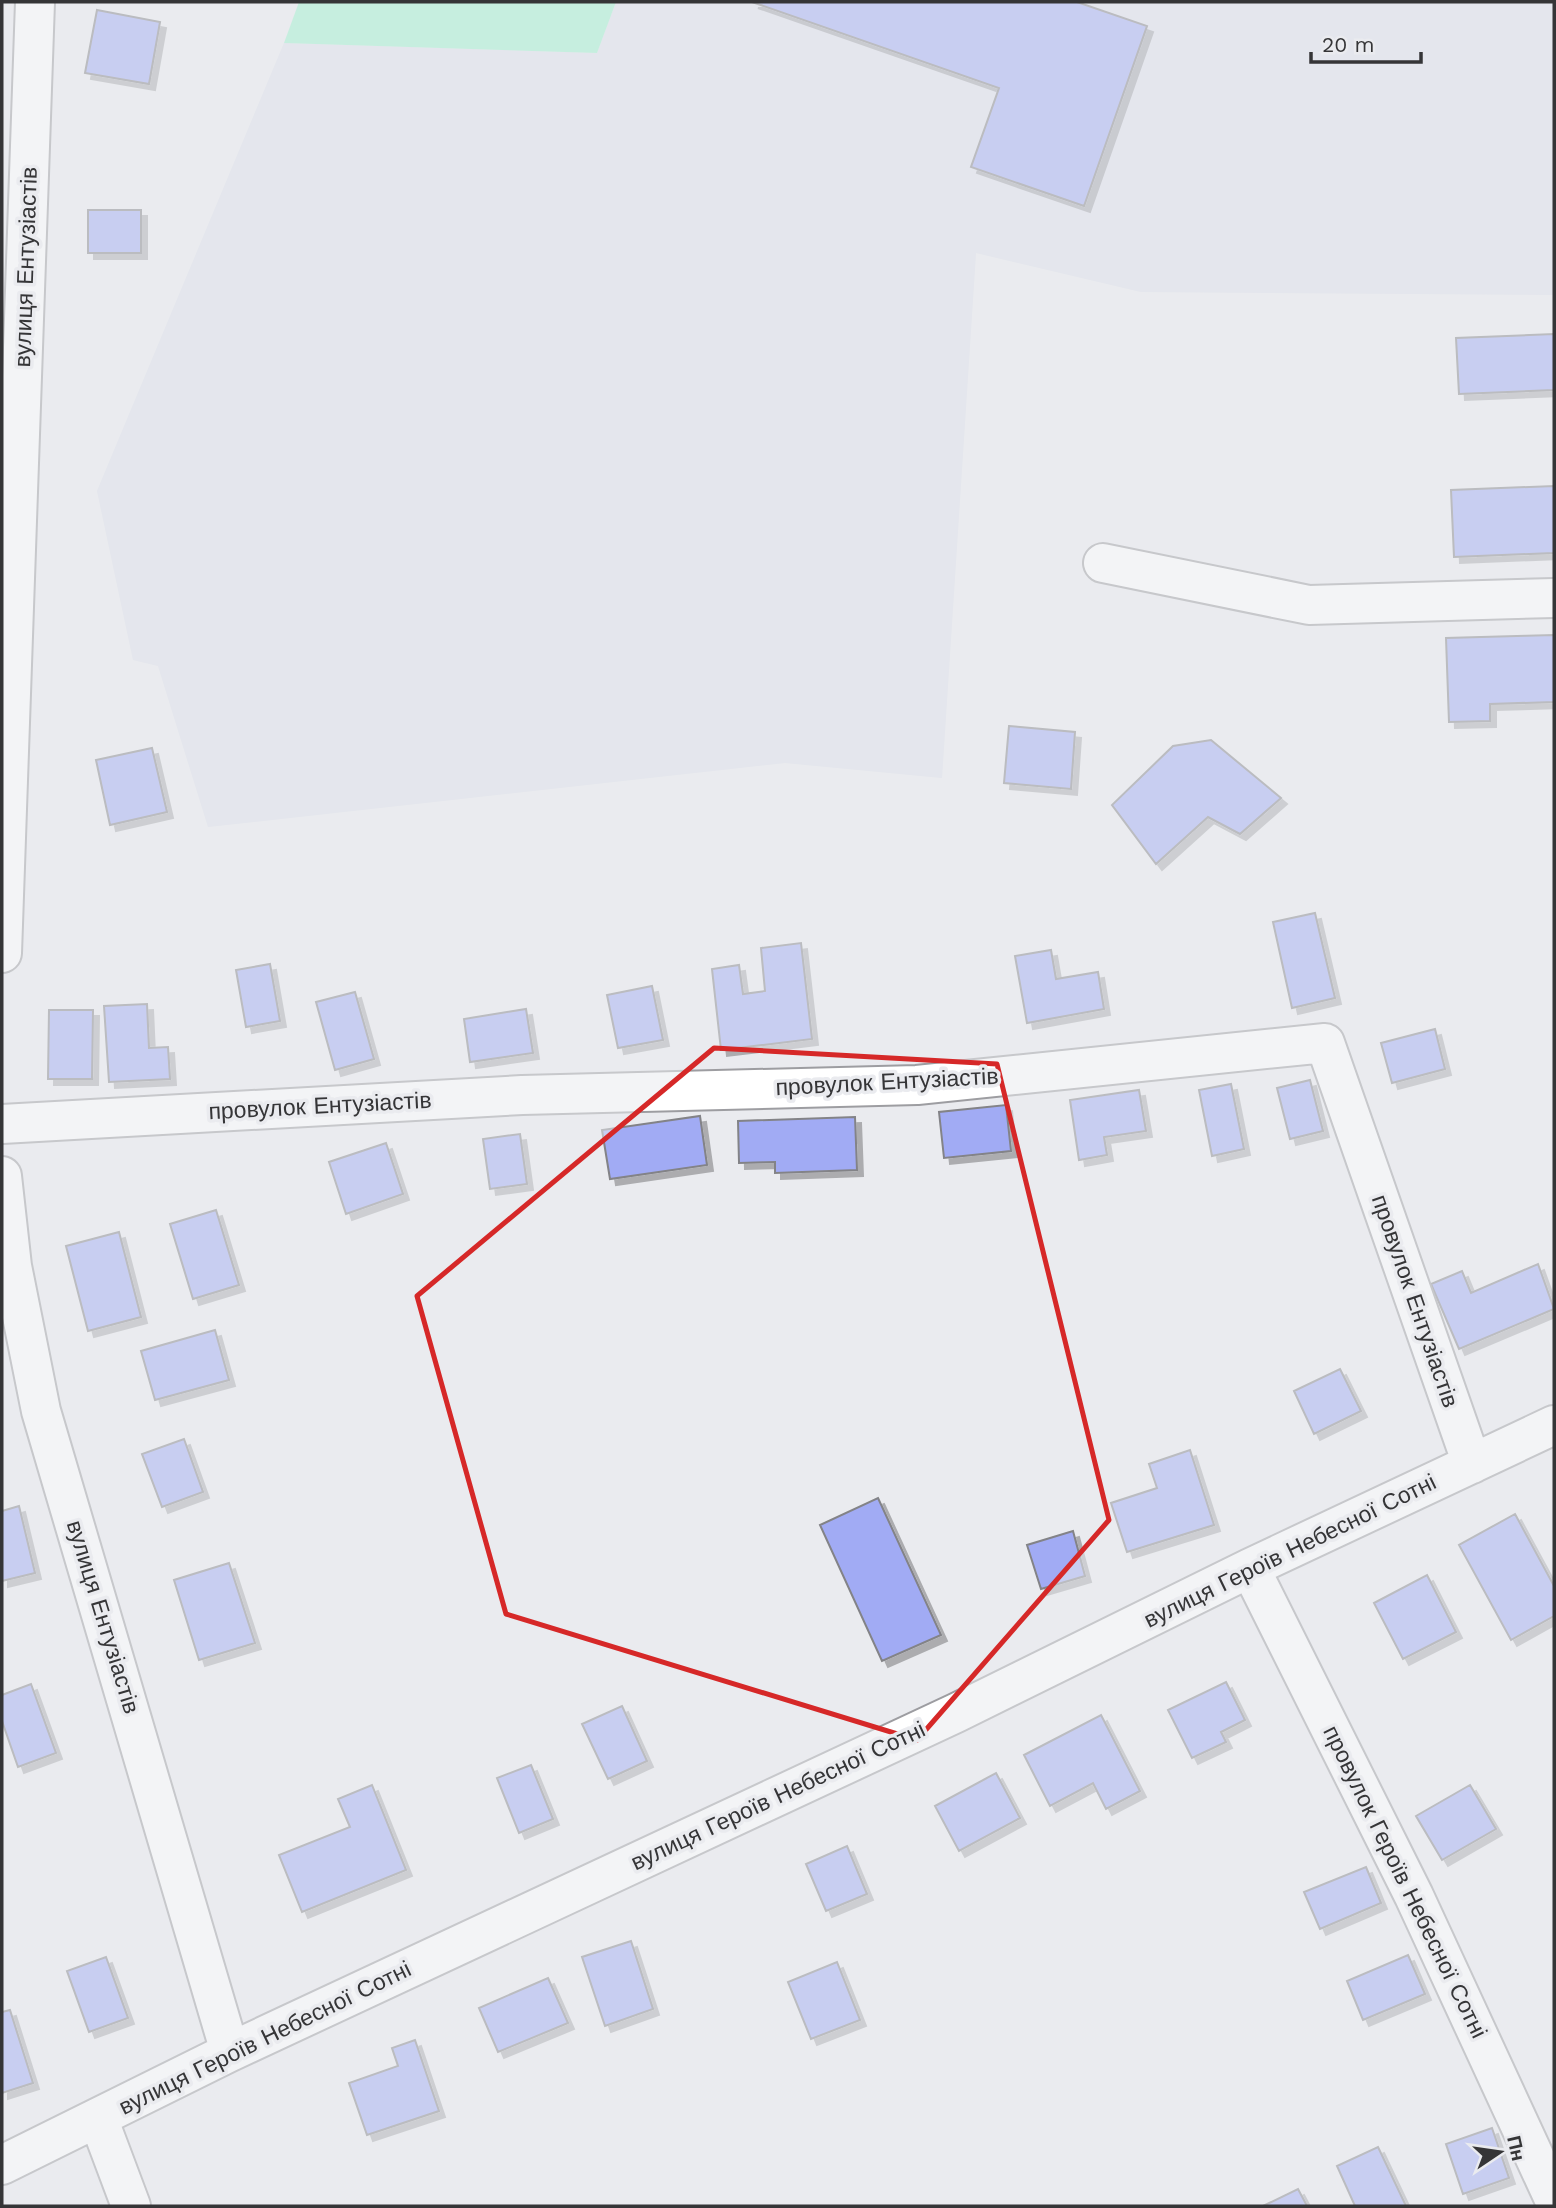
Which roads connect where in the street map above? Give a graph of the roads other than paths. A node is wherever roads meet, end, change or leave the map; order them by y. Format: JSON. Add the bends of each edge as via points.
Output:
{"nodes":[{"id":1,"x":35,"y":2,"type":"edge"},
{"id":2,"x":1103,"y":563,"type":"dead end"},
{"id":3,"x":1554,"y":598,"type":"edge"},
{"id":4,"x":2,"y":953,"type":"edge"},
{"id":5,"x":2,"y":1124,"type":"edge"},
{"id":6,"x":2,"y":1176,"type":"edge"},
{"id":7,"x":1554,"y":1425,"type":"edge"},
{"id":8,"x":1472,"y":1464,"type":"junction"},
{"id":9,"x":1250,"y":1568,"type":"junction"},
{"id":10,"x":230,"y":2052,"type":"junction"},
{"id":11,"x":98,"y":2118,"type":"junction"},
{"id":12,"x":2,"y":2165,"type":"edge"},
{"id":13,"x":1554,"y":2199,"type":"edge"},
{"id":14,"x":131,"y":2206,"type":"edge"}],
"edges":[{"from":1,"to":4,"type":"street","name":"вулиця Ентузіастів"},
{"from":2,"to":3,"type":"street","via":[[1308,605]]},
{"from":5,"to":8,"type":"street","name":"провулок Ентузіастів","via":[[522,1095],[917,1085],[1325,1043]]},
{"from":6,"to":10,"type":"street","name":"вулиця Ентузіастів","via":[[12,1266],[41,1411]]},
{"from":7,"to":8,"type":"street","name":"вулиця Героїв Небесної Сотні"},
{"from":8,"to":9,"type":"street","name":"вулиця Героїв Небесної Сотні"},
{"from":9,"to":10,"type":"street","name":"вулиця Героїв Небесної Сотні","via":[[956,1713]]},
{"from":9,"to":13,"type":"street","name":"провулок Героїв Небесної Сотні","via":[[1414,1896]]},
{"from":10,"to":11,"type":"street","name":"вулиця Героїв Небесної Сотні"},
{"from":11,"to":12,"type":"street","name":"вулиця Героїв Небесної Сотні"},
{"from":11,"to":14,"type":"street"}]}
